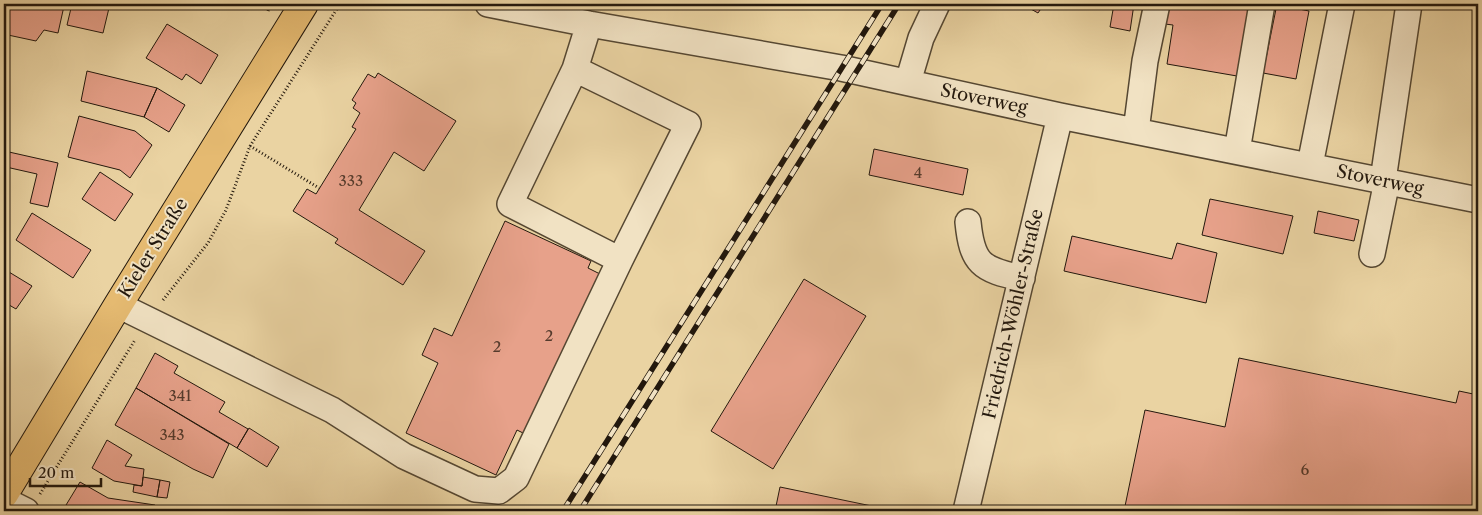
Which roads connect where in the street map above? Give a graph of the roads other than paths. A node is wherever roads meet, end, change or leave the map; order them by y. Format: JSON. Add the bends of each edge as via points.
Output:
{"nodes":[{"id":1,"x":304,"y":4,"type":"edge"},
{"id":2,"x":488,"y":4,"type":"edge"},
{"id":3,"x":937,"y":4,"type":"edge"},
{"id":4,"x":1157,"y":4,"type":"edge"},
{"id":5,"x":1262,"y":4,"type":"edge"},
{"id":6,"x":1342,"y":4,"type":"edge"},
{"id":7,"x":1410,"y":4,"type":"edge"},
{"id":8,"x":589,"y":24,"type":"junction"},
{"id":9,"x":575,"y":69,"type":"junction"},
{"id":10,"x":908,"y":82,"type":"junction"},
{"id":11,"x":1060,"y":116,"type":"junction"},
{"id":12,"x":1136,"y":131,"type":"junction"},
{"id":13,"x":1236,"y":151,"type":"junction"},
{"id":14,"x":1310,"y":165,"type":"junction"},
{"id":15,"x":1385,"y":180,"type":"junction"},
{"id":16,"x":1478,"y":200,"type":"edge"},
{"id":17,"x":968,"y":222,"type":"dead end"},
{"id":18,"x":1372,"y":254,"type":"dead end"},
{"id":19,"x":620,"y":260,"type":"junction"},
{"id":20,"x":1022,"y":278,"type":"junction"},
{"id":21,"x":118,"y":305,"type":"junction"},
{"id":22,"x":4,"y":494,"type":"edge"},
{"id":23,"x":4,"y":500,"type":"edge"},
{"id":24,"x":33,"y":503,"type":"edge"},
{"id":25,"x":966,"y":511,"type":"edge"}],
"edges":[{"from":1,"to":21,"type":"main road","name":"Kieler Straße"},
{"from":2,"to":8,"type":"street","name":"Stoverweg"},
{"from":3,"to":10,"type":"street","via":[[921,38]]},
{"from":4,"to":12,"type":"street","via":[[1145,61]]},
{"from":5,"to":13,"type":"street"},
{"from":6,"to":14,"type":"street"},
{"from":7,"to":15,"type":"street"},
{"from":8,"to":9,"type":"street"},
{"from":8,"to":10,"type":"street","name":"Stoverweg"},
{"from":9,"to":19,"type":"street","via":[[510,204]]},
{"from":9,"to":19,"type":"street","via":[[688,124]]},
{"from":10,"to":11,"type":"street","name":"Stoverweg"},
{"from":11,"to":12,"type":"street","name":"Stoverweg"},
{"from":11,"to":20,"type":"street","name":"Friedrich-Wöhler-Straße"},
{"from":12,"to":13,"type":"street","name":"Stoverweg"},
{"from":13,"to":14,"type":"street","name":"Stoverweg"},
{"from":14,"to":15,"type":"street","name":"Stoverweg"},
{"from":15,"to":16,"type":"street","name":"Stoverweg"},
{"from":15,"to":18,"type":"street"},
{"from":17,"to":20,"type":"street","via":[[977,259],[996,273]]},
{"from":19,"to":21,"type":"street","via":[[516,478],[498,491],[475,489],[404,456],[332,410]]},
{"from":20,"to":25,"type":"street","name":"Friedrich-Wöhler-Straße"},
{"from":21,"to":22,"type":"main road","name":"Kieler Straße"},
{"from":23,"to":24,"type":"street"}]}
